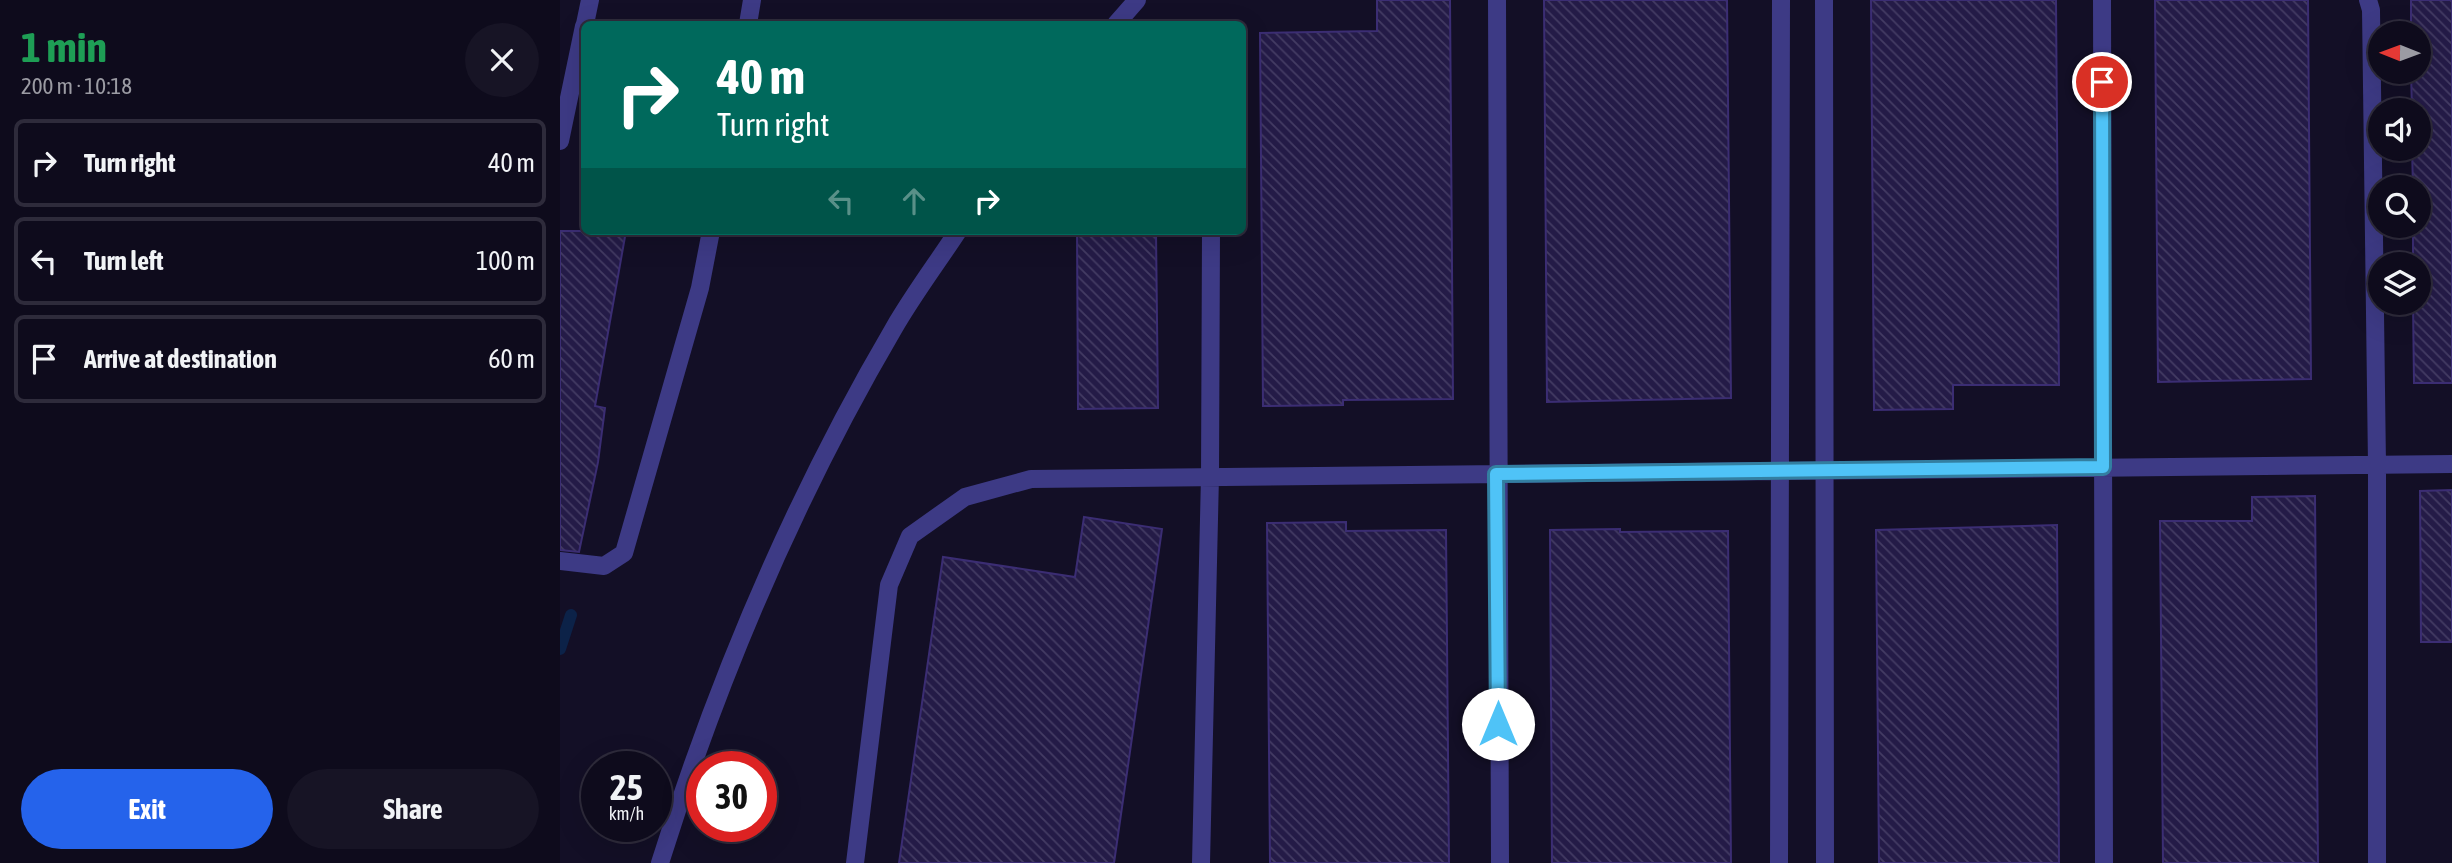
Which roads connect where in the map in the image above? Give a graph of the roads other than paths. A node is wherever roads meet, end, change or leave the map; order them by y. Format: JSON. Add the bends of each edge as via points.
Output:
{"nodes":[{"id":1,"x":590,"y":0,"type":"edge"},
{"id":2,"x":752,"y":0,"type":"edge"},
{"id":3,"x":1137,"y":0,"type":"edge"},
{"id":4,"x":1497,"y":0,"type":"edge"},
{"id":5,"x":1781,"y":0,"type":"edge"},
{"id":6,"x":1824,"y":0,"type":"edge"},
{"id":7,"x":2102,"y":0,"type":"edge"},
{"id":8,"x":2368,"y":0,"type":"edge"},
{"id":9,"x":586,"y":21,"type":"edge"},
{"id":10,"x":748,"y":21,"type":"edge"},
{"id":11,"x":1119,"y":21,"type":"edge"},
{"id":12,"x":581,"y":44,"type":"edge"},
{"id":13,"x":560,"y":141,"type":"edge"},
{"id":14,"x":710,"y":235,"type":"edge"},
{"id":15,"x":955,"y":235,"type":"edge"},
{"id":16,"x":1211,"y":235,"type":"edge"},
{"id":17,"x":2452,"y":464,"type":"edge"},
{"id":18,"x":2376,"y":465,"type":"junction"},
{"id":19,"x":2103,"y":467,"type":"junction"},
{"id":20,"x":1825,"y":470,"type":"junction"},
{"id":21,"x":1780,"y":471,"type":"junction"},
{"id":22,"x":1496,"y":474,"type":"junction"},
{"id":23,"x":1210,"y":477,"type":"junction"},
{"id":24,"x":560,"y":561,"type":"edge"},
{"id":25,"x":660,"y":863,"type":"edge"},
{"id":26,"x":855,"y":863,"type":"edge"},
{"id":27,"x":1201,"y":863,"type":"edge"},
{"id":28,"x":1500,"y":863,"type":"edge"},
{"id":29,"x":1779,"y":863,"type":"edge"},
{"id":30,"x":1825,"y":863,"type":"edge"},
{"id":31,"x":2104,"y":863,"type":"edge"},
{"id":32,"x":2377,"y":863,"type":"edge"}],
"edges":[{"from":1,"to":9,"type":"street"},
{"from":2,"to":10,"type":"street"},
{"from":3,"to":11,"type":"street"},
{"from":4,"to":22,"type":"street"},
{"from":5,"to":21,"type":"street"},
{"from":6,"to":20,"type":"street"},
{"from":7,"to":19,"type":"street"},
{"from":8,"to":18,"type":"street"},
{"from":12,"to":13,"type":"street"},
{"from":14,"to":24,"type":"street","via":[[700,288],[624,553],[604,566]]},
{"from":15,"to":25,"type":"street","via":[[895,326],[784,540],[694,755]]},
{"from":16,"to":23,"type":"street"},
{"from":17,"to":18,"type":"street"},
{"from":18,"to":19,"type":"street"},
{"from":18,"to":32,"type":"street"},
{"from":19,"to":20,"type":"street"},
{"from":19,"to":31,"type":"street"},
{"from":20,"to":21,"type":"street"},
{"from":20,"to":30,"type":"street"},
{"from":21,"to":22,"type":"street"},
{"from":21,"to":29,"type":"street"},
{"from":22,"to":23,"type":"street"},
{"from":22,"to":28,"type":"street"},
{"from":23,"to":26,"type":"street","via":[[1031,479],[965,497],[910,536],[889,584]]},
{"from":23,"to":27,"type":"street"}]}
